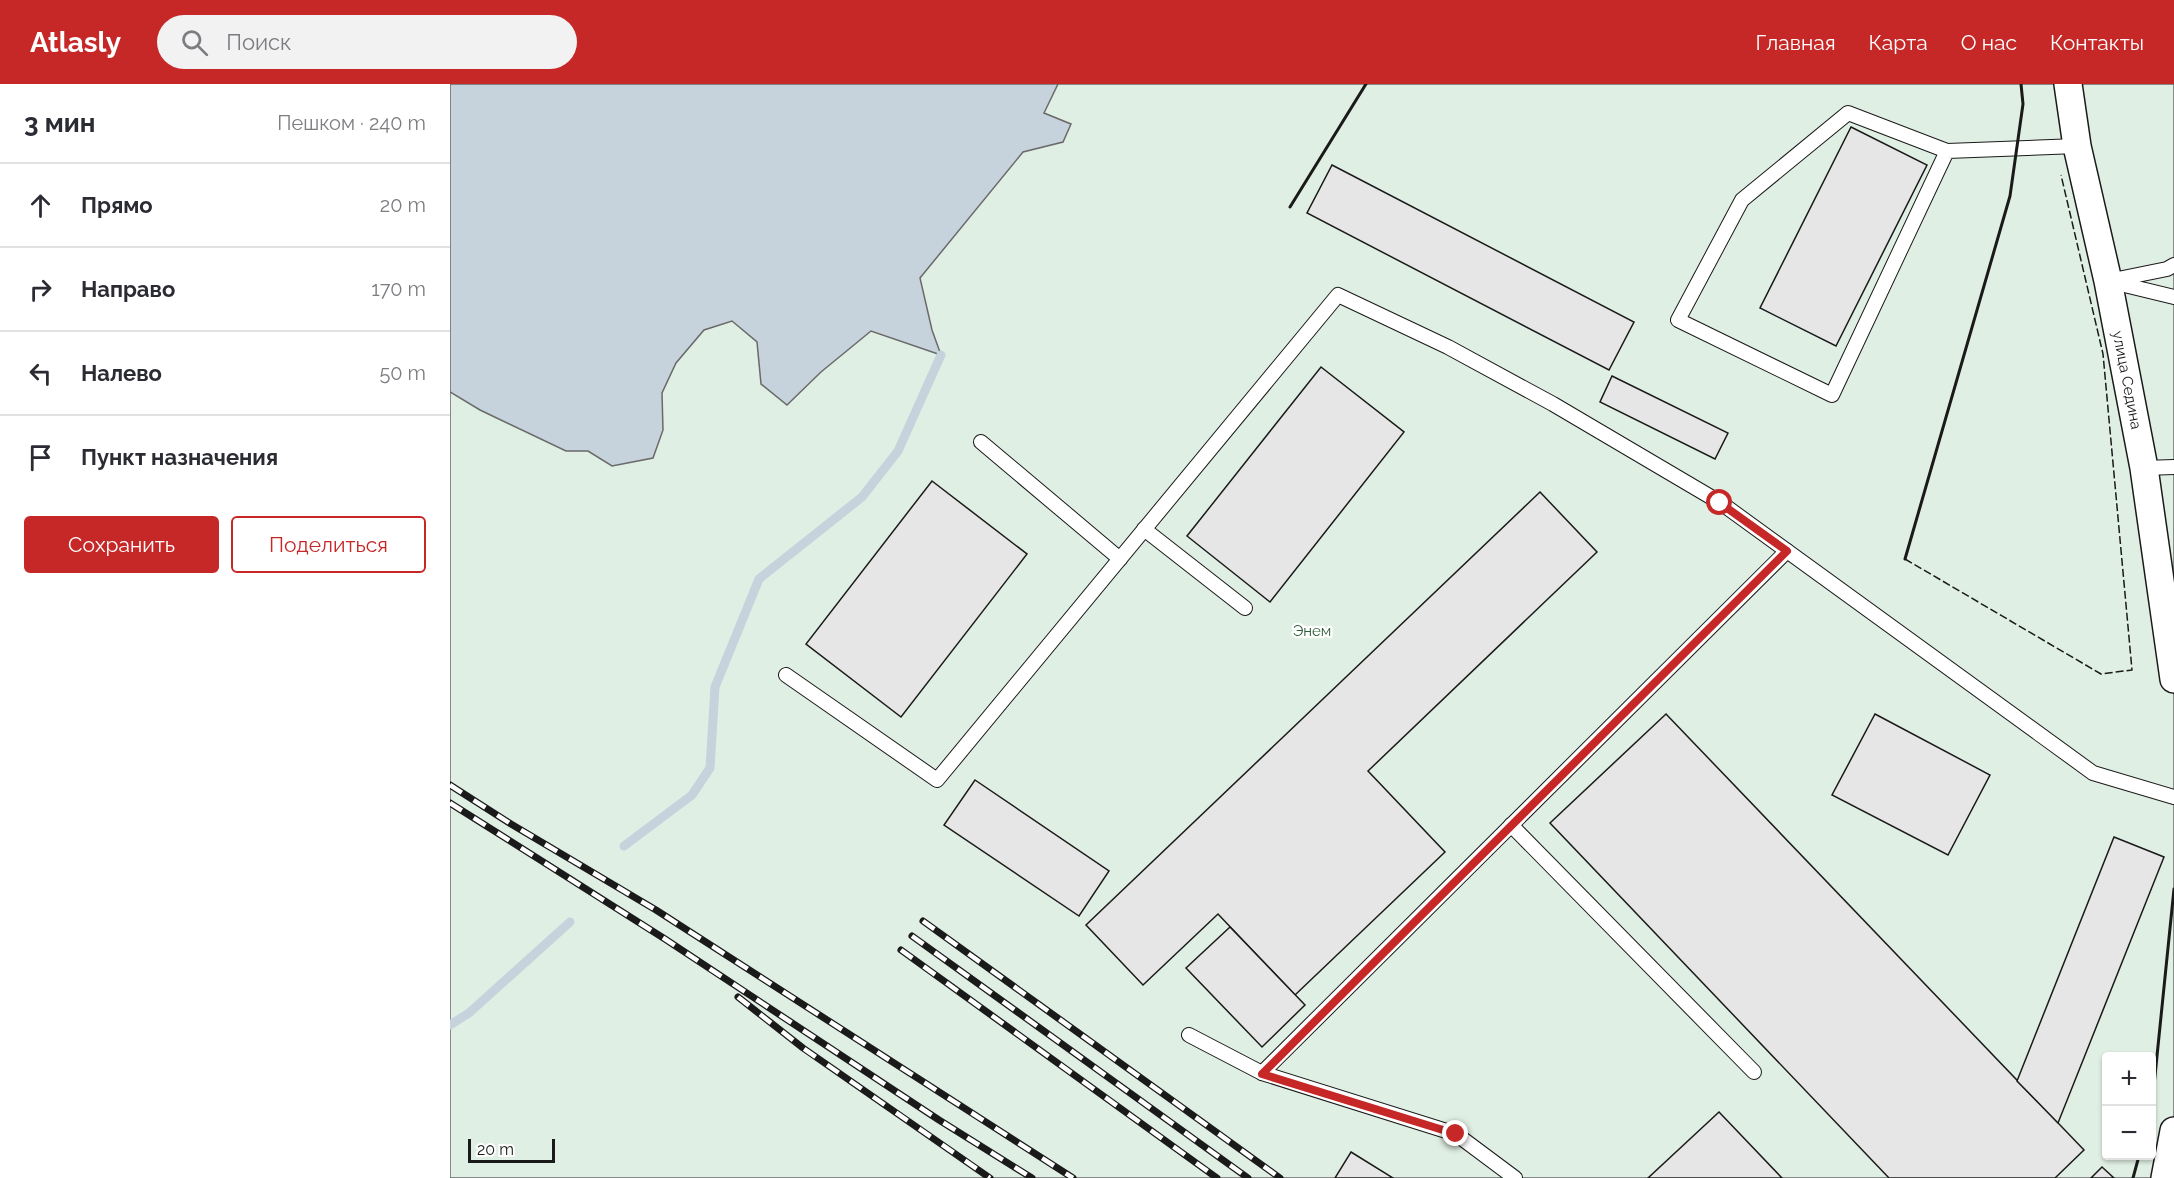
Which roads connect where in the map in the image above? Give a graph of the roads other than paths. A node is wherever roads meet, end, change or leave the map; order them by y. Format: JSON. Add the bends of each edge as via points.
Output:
{"nodes":[{"id":1,"x":2068,"y":84,"type":"edge"},
{"id":2,"x":2077,"y":146,"type":"junction"},
{"id":3,"x":1947,"y":151,"type":"junction"},
{"id":4,"x":2174,"y":265,"type":"edge"},
{"id":5,"x":2108,"y":281,"type":"junction"},
{"id":6,"x":2174,"y":297,"type":"edge"},
{"id":7,"x":981,"y":442,"type":"dead end"},
{"id":8,"x":2174,"y":467,"type":"edge"},
{"id":9,"x":2144,"y":468,"type":"junction"},
{"id":10,"x":1144,"y":529,"type":"junction"},
{"id":11,"x":1787,"y":551,"type":"junction"},
{"id":12,"x":1120,"y":559,"type":"junction"},
{"id":13,"x":1245,"y":608,"type":"dead end"},
{"id":14,"x":786,"y":675,"type":"dead end"},
{"id":15,"x":2174,"y":679,"type":"edge"},
{"id":16,"x":2174,"y":797,"type":"edge"},
{"id":17,"x":1511,"y":825,"type":"junction"},
{"id":18,"x":1189,"y":1035,"type":"dead end"},
{"id":19,"x":1754,"y":1072,"type":"dead end"},
{"id":20,"x":1262,"y":1074,"type":"junction"},
{"id":21,"x":2174,"y":1131,"type":"edge"},
{"id":22,"x":1515,"y":1178,"type":"edge"},
{"id":23,"x":2165,"y":1178,"type":"edge"}],
"edges":[{"from":1,"to":2,"type":"street","name":"улица Седина"},
{"from":2,"to":3,"type":"lane"},
{"from":2,"to":5,"type":"street","name":"улица Седина"},
{"from":3,"to":3,"type":"lane","via":[[1832,395],[1678,320],[1742,200],[1848,113]]},
{"from":4,"to":5,"type":"lane"},
{"from":5,"to":6,"type":"lane"},
{"from":5,"to":9,"type":"street","name":"улица Седина"},
{"from":7,"to":12,"type":"lane"},
{"from":8,"to":9,"type":"lane"},
{"from":9,"to":15,"type":"street","name":"улица Седина"},
{"from":10,"to":11,"type":"lane","via":[[1338,296],[1448,347],[1552,404],[1720,503]]},
{"from":10,"to":12,"type":"lane"},
{"from":10,"to":13,"type":"lane"},
{"from":11,"to":16,"type":"lane","via":[[2093,773]]},
{"from":11,"to":17,"type":"lane"},
{"from":12,"to":14,"type":"lane","via":[[937,780]]},
{"from":17,"to":19,"type":"lane"},
{"from":17,"to":20,"type":"lane"},
{"from":18,"to":20,"type":"lane"},
{"from":20,"to":22,"type":"lane","via":[[1456,1134]]},
{"from":21,"to":23,"type":"street"}]}
